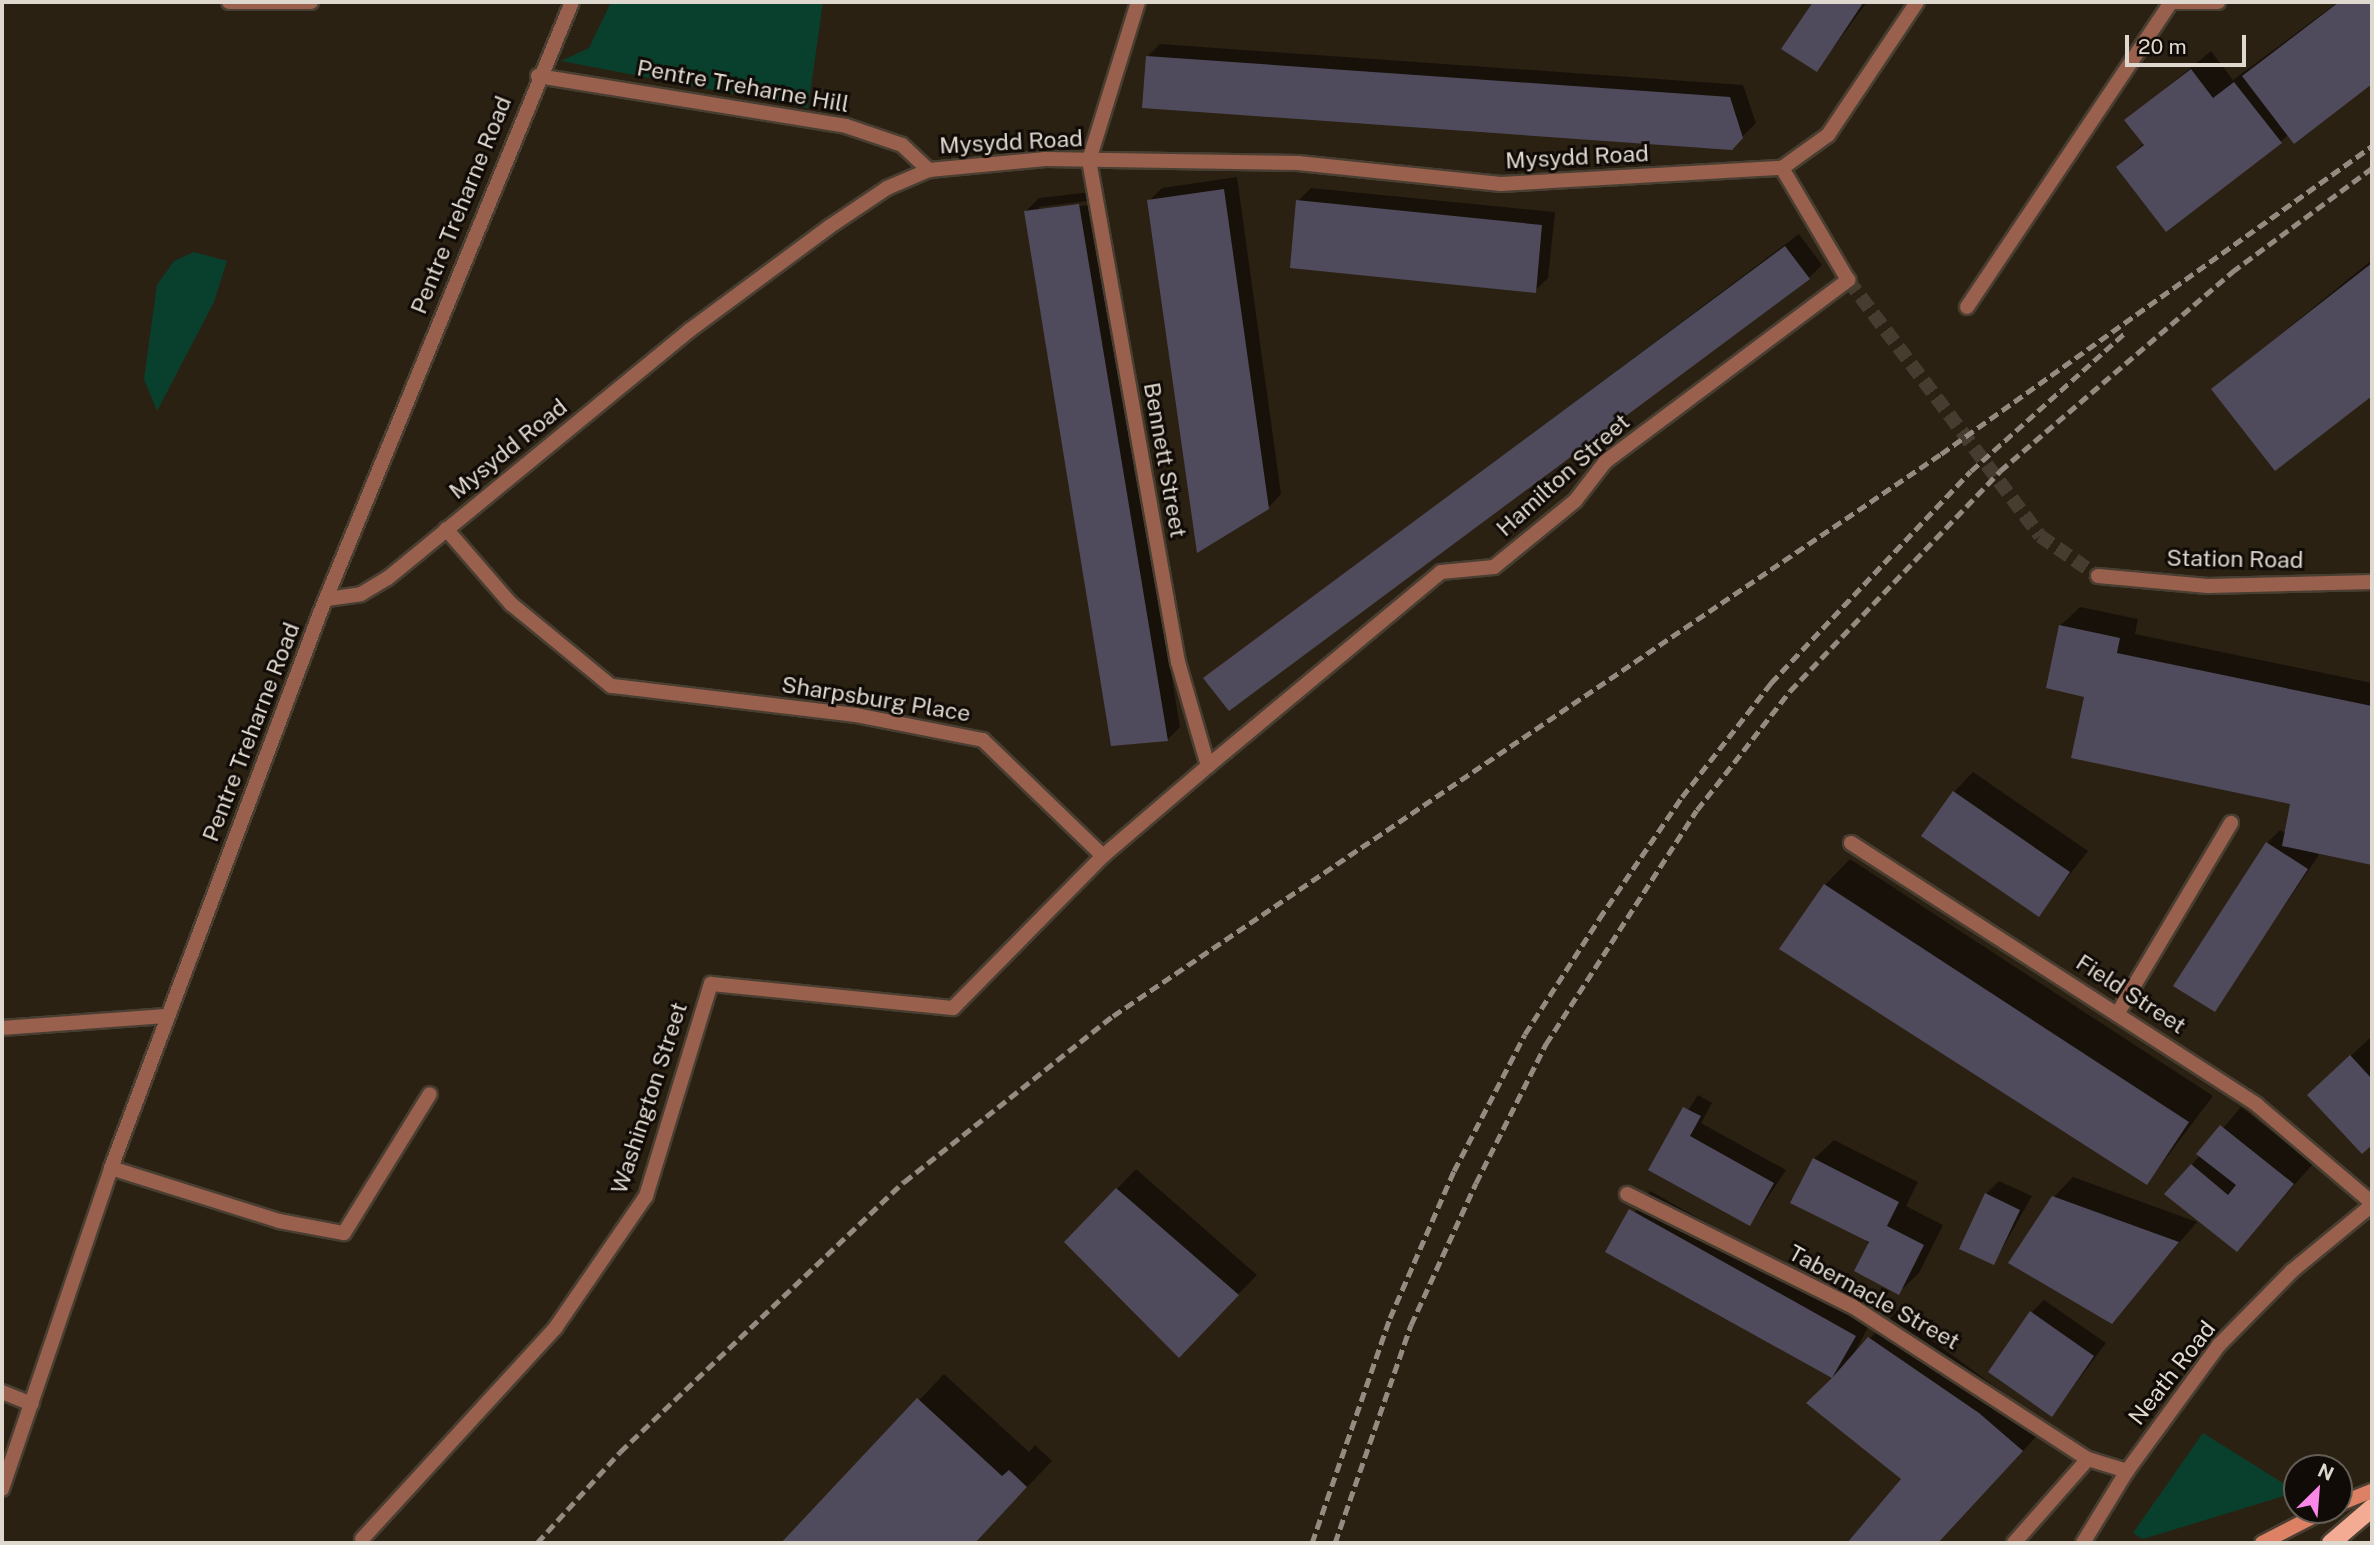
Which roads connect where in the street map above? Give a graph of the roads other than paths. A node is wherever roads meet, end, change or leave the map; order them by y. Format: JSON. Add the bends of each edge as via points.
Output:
{"nodes":[{"id":1,"x":229,"y":2,"type":"edge"},
{"id":2,"x":311,"y":2,"type":"edge"},
{"id":3,"x":572,"y":2,"type":"edge"},
{"id":4,"x":1138,"y":2,"type":"edge"},
{"id":5,"x":1917,"y":2,"type":"edge"},
{"id":6,"x":2171,"y":2,"type":"edge"},
{"id":7,"x":2218,"y":2,"type":"edge"},
{"id":8,"x":538,"y":76,"type":"junction"},
{"id":9,"x":1089,"y":160,"type":"junction"},
{"id":10,"x":1782,"y":168,"type":"junction"},
{"id":11,"x":929,"y":170,"type":"junction"},
{"id":12,"x":1967,"y":307,"type":"dead end"},
{"id":13,"x":446,"y":529,"type":"junction"},
{"id":14,"x":2098,"y":576,"type":"tunnel mouth"},
{"id":15,"x":2372,"y":582,"type":"edge"},
{"id":16,"x":327,"y":599,"type":"junction"},
{"id":17,"x":1208,"y":766,"type":"junction"},
{"id":18,"x":2231,"y":823,"type":"dead end"},
{"id":19,"x":1850,"y":843,"type":"dead end"},
{"id":20,"x":1103,"y":856,"type":"junction"},
{"id":21,"x":2119,"y":1011,"type":"junction"},
{"id":22,"x":166,"y":1016,"type":"junction"},
{"id":23,"x":2,"y":1028,"type":"edge"},
{"id":24,"x":430,"y":1094,"type":"dead end"},
{"id":25,"x":111,"y":1168,"type":"junction"},
{"id":26,"x":1627,"y":1194,"type":"dead end"},
{"id":27,"x":2372,"y":1204,"type":"edge"},
{"id":28,"x":2,"y":1392,"type":"edge"},
{"id":29,"x":32,"y":1404,"type":"junction"},
{"id":30,"x":2088,"y":1459,"type":"junction"},
{"id":31,"x":2127,"y":1471,"type":"junction"},
{"id":32,"x":2,"y":1489,"type":"edge"},
{"id":33,"x":2372,"y":1491,"type":"edge"},
{"id":34,"x":2353,"y":1498,"type":"edge"},
{"id":35,"x":2372,"y":1508,"type":"edge"},
{"id":36,"x":2299,"y":1524,"type":"edge"},
{"id":37,"x":362,"y":1539,"type":"dead end"},
{"id":38,"x":2014,"y":1543,"type":"edge"},
{"id":39,"x":2083,"y":1543,"type":"edge"},
{"id":40,"x":2262,"y":1543,"type":"edge"},
{"id":41,"x":2331,"y":1543,"type":"edge"}],
"edges":[{"from":1,"to":2,"type":"street"},
{"from":3,"to":8,"type":"street","name":"Pentre Treharne Road"},
{"from":4,"to":9,"type":"street"},
{"from":5,"to":10,"type":"street","via":[[1828,135]]},
{"from":6,"to":7,"type":"street"},
{"from":6,"to":12,"type":"street"},
{"from":8,"to":11,"type":"street","name":"Pentre Treharne Hill","via":[[846,126],[902,145]]},
{"from":8,"to":16,"type":"street","name":"Pentre Treharne Road"},
{"from":9,"to":10,"type":"street","name":"Mysydd Road","via":[[1298,163],[1501,184]]},
{"from":9,"to":11,"type":"street","name":"Mysydd Road"},
{"from":9,"to":17,"type":"street","name":"Bennett Street","via":[[1178,662]]},
{"from":10,"to":17,"type":"street","name":"Hamilton Street","via":[[1848,280],[1605,462],[1575,501],[1494,567],[1441,572]]},
{"from":11,"to":13,"type":"street","name":"Mysydd Road","via":[[887,188],[829,226]]},
{"from":13,"to":16,"type":"street","name":"Mysydd Road","via":[[362,594]]},
{"from":13,"to":20,"type":"street","name":"Sharpsburg Place","via":[[511,604],[611,686],[856,715],[983,740]]},
{"from":14,"to":15,"type":"street","name":"Station Road","via":[[2208,586]]},
{"from":16,"to":22,"type":"street","name":"Pentre Treharne Road"},
{"from":17,"to":20,"type":"street","name":"Hamilton Street"},
{"from":18,"to":21,"type":"street"},
{"from":19,"to":21,"type":"street","name":"Field Street"},
{"from":20,"to":37,"type":"street","name":"Washington Street","via":[[953,1008],[710,984],[646,1196],[555,1327]]},
{"from":21,"to":27,"type":"street","name":"Field Street","via":[[2257,1104]]},
{"from":22,"to":23,"type":"street"},
{"from":22,"to":25,"type":"street","name":"Pentre Treharne Road"},
{"from":24,"to":25,"type":"street","via":[[365,1208],[344,1233],[279,1221]]},
{"from":25,"to":29,"type":"street","name":"Pentre Treharne Road"},
{"from":26,"to":30,"type":"street","name":"Tabernacle Street","via":[[1852,1306]]},
{"from":27,"to":31,"type":"street","name":"Neath Road","via":[[2292,1271],[2218,1345]]},
{"from":28,"to":29,"type":"street"},
{"from":29,"to":32,"type":"street","name":"Pentre Treharne Road"},
{"from":30,"to":31,"type":"street"},
{"from":30,"to":38,"type":"street"},
{"from":31,"to":39,"type":"street","name":"Neath Road"},
{"from":33,"to":34,"type":"main road"},
{"from":35,"to":41,"type":"main road"},
{"from":36,"to":40,"type":"main road"}]}
